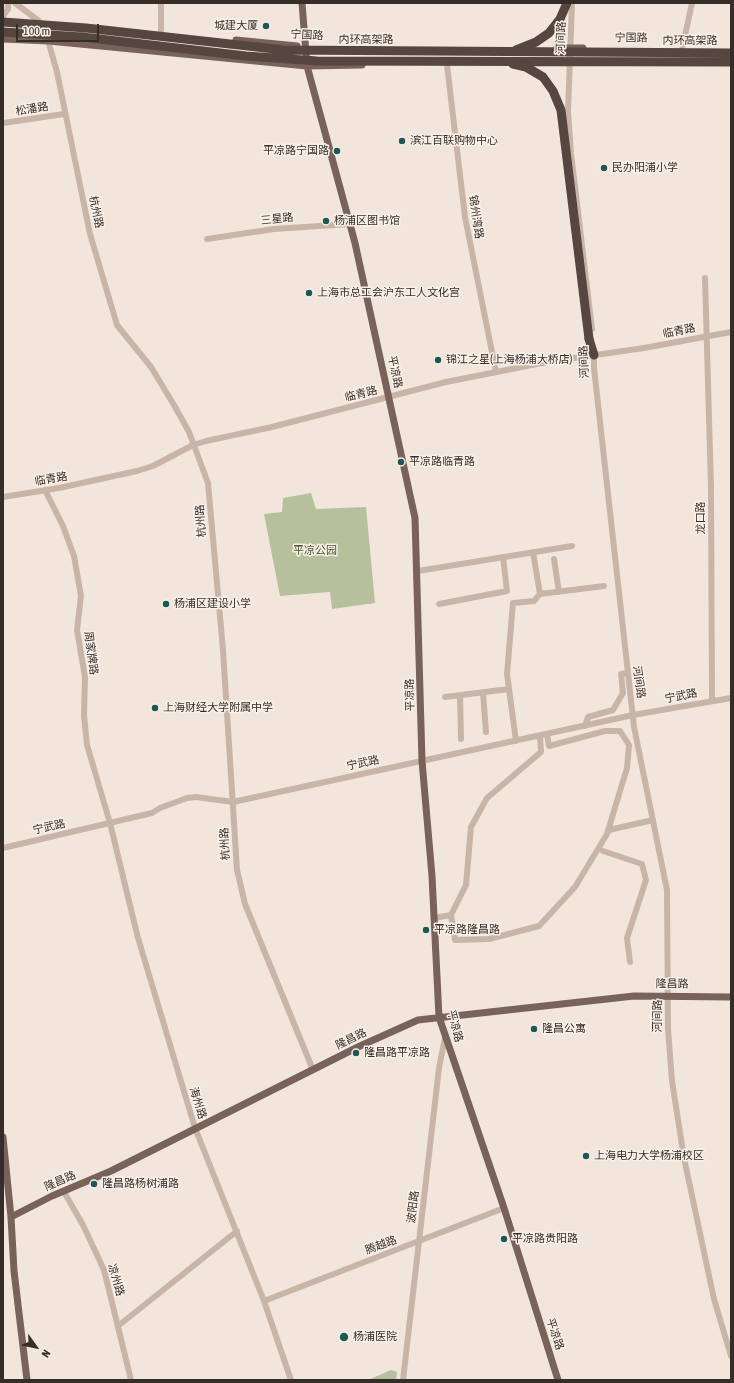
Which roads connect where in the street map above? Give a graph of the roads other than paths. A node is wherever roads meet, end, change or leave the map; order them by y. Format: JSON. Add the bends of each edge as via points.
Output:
{"nodes":[{"id":1,"x":8,"y":3,"type":"edge"},
{"id":2,"x":15,"y":3,"type":"edge"},
{"id":3,"x":161,"y":3,"type":"edge"},
{"id":4,"x":302,"y":3,"type":"edge"},
{"id":5,"x":567,"y":3,"type":"edge"},
{"id":6,"x":572,"y":3,"type":"edge"},
{"id":7,"x":692,"y":3,"type":"edge"},
{"id":8,"x":3,"y":16,"type":"edge"},
{"id":9,"x":3,"y":21,"type":"edge"},
{"id":10,"x":39,"y":21,"type":"junction"},
{"id":11,"x":3,"y":32,"type":"edge"},
{"id":12,"x":161,"y":34,"type":"junction"},
{"id":13,"x":3,"y":39,"type":"edge"},
{"id":14,"x":49,"y":41,"type":"junction"},
{"id":15,"x":304,"y":47,"type":"junction"},
{"id":16,"x":571,"y":47,"type":"junction"},
{"id":17,"x":682,"y":50,"type":"junction"},
{"id":18,"x":731,"y":50,"type":"edge"},
{"id":19,"x":501,"y":51,"type":"junction"},
{"id":20,"x":731,"y":54,"type":"edge"},
{"id":21,"x":490,"y":60,"type":"junction"},
{"id":22,"x":731,"y":62,"type":"edge"},
{"id":23,"x":446,"y":65,"type":"junction"},
{"id":24,"x":307,"y":66,"type":"junction"},
{"id":25,"x":570,"y":66,"type":"junction"},
{"id":26,"x":731,"y":66,"type":"edge"},
{"id":27,"x":64,"y":114,"type":"junction"},
{"id":28,"x":3,"y":123,"type":"edge"},
{"id":29,"x":350,"y":224,"type":"junction"},
{"id":30,"x":207,"y":239,"type":"dead end"},
{"id":31,"x":705,"y":278,"type":"dead end"},
{"id":32,"x":731,"y":332,"type":"edge"},
{"id":33,"x":707,"y":336,"type":"junction"},
{"id":34,"x":594,"y":355,"type":"junction"},
{"id":35,"x":496,"y":372,"type":"junction"},
{"id":36,"x":390,"y":398,"type":"junction"},
{"id":37,"x":193,"y":445,"type":"junction"},
{"id":38,"x":45,"y":490,"type":"junction"},
{"id":39,"x":3,"y":497,"type":"edge"},
{"id":40,"x":572,"y":546,"type":"dead end"},
{"id":41,"x":533,"y":552,"type":"junction"},
{"id":42,"x":503,"y":557,"type":"junction"},
{"id":43,"x":554,"y":559,"type":"dead end"},
{"id":44,"x":418,"y":571,"type":"junction"},
{"id":45,"x":604,"y":586,"type":"dead end"},
{"id":46,"x":559,"y":592,"type":"junction"},
{"id":47,"x":540,"y":594,"type":"junction"},
{"id":48,"x":439,"y":604,"type":"dead end"},
{"id":49,"x":627,"y":673,"type":"junction"},
{"id":50,"x":509,"y":689,"type":"junction"},
{"id":51,"x":482,"y":692,"type":"junction"},
{"id":52,"x":460,"y":695,"type":"junction"},
{"id":53,"x":445,"y":697,"type":"dead end"},
{"id":54,"x":731,"y":698,"type":"edge"},
{"id":55,"x":712,"y":700,"type":"junction"},
{"id":56,"x":633,"y":716,"type":"junction"},
{"id":57,"x":585,"y":726,"type":"junction"},
{"id":58,"x":486,"y":732,"type":"dead end"},
{"id":59,"x":547,"y":734,"type":"junction"},
{"id":60,"x":540,"y":736,"type":"junction"},
{"id":61,"x":461,"y":739,"type":"dead end"},
{"id":62,"x":516,"y":741,"type":"junction"},
{"id":63,"x":422,"y":761,"type":"junction"},
{"id":64,"x":233,"y":802,"type":"junction"},
{"id":65,"x":653,"y":820,"type":"junction"},
{"id":66,"x":110,"y":824,"type":"junction"},
{"id":67,"x":609,"y":830,"type":"junction"},
{"id":68,"x":3,"y":848,"type":"edge"},
{"id":69,"x":603,"y":851,"type":"dead end"},
{"id":70,"x":451,"y":915,"type":"junction"},
{"id":71,"x":434,"y":918,"type":"junction"},
{"id":72,"x":630,"y":962,"type":"dead end"},
{"id":73,"x":668,"y":995,"type":"junction"},
{"id":74,"x":731,"y":997,"type":"edge"},
{"id":75,"x":439,"y":1017,"type":"junction"},
{"id":76,"x":445,"y":1036,"type":"junction"},
{"id":77,"x":313,"y":1070,"type":"junction"},
{"id":78,"x":196,"y":1128,"type":"junction"},
{"id":79,"x":3,"y":1137,"type":"edge"},
{"id":80,"x":64,"y":1192,"type":"junction"},
{"id":81,"x":504,"y":1208,"type":"junction"},
{"id":82,"x":11,"y":1217,"type":"junction"},
{"id":83,"x":237,"y":1231,"type":"junction"},
{"id":84,"x":419,"y":1242,"type":"junction"},
{"id":85,"x":264,"y":1301,"type":"junction"},
{"id":86,"x":118,"y":1326,"type":"junction"},
{"id":87,"x":731,"y":1356,"type":"edge"},
{"id":88,"x":27,"y":1380,"type":"edge"},
{"id":89,"x":131,"y":1380,"type":"edge"},
{"id":90,"x":291,"y":1380,"type":"edge"},
{"id":91,"x":403,"y":1380,"type":"edge"},
{"id":92,"x":558,"y":1380,"type":"edge"}],
"edges":[{"from":1,"to":8,"type":"street","via":[[8,9]]},
{"from":2,"to":10,"type":"street","name":"杭州路"},
{"from":3,"to":12,"type":"street"},
{"from":4,"to":15,"type":"main road","name":"平凉路"},
{"from":5,"to":19,"type":"highway","bridge":true,"via":[[557,24],[543,38],[524,48]]},
{"from":6,"to":16,"type":"street","name":"河间路"},
{"from":7,"to":17,"type":"street"},
{"from":9,"to":10,"type":"main road","name":"宁国路"},
{"from":9,"to":19,"type":"highway","name":"内环高架路","bridge":true,"via":[[284,50],[407,53]]},
{"from":10,"to":12,"type":"main road","name":"宁国路"},
{"from":10,"to":14,"type":"street","name":"杭州路"},
{"from":11,"to":21,"type":"highway","name":"内环高架路","bridge":true,"via":[[82,37],[294,60]]},
{"from":12,"to":15,"type":"main road","name":"宁国路"},
{"from":13,"to":14,"type":"main road"},
{"from":14,"to":24,"type":"main road"},
{"from":14,"to":27,"type":"street","name":"杭州路"},
{"from":15,"to":16,"type":"main road","name":"宁国路","via":[[440,50]]},
{"from":15,"to":24,"type":"main road","name":"平凉路"},
{"from":16,"to":17,"type":"main road","name":"宁国路"},
{"from":16,"to":25,"type":"street","name":"河间路"},
{"from":17,"to":18,"type":"main road","name":"宁国路"},
{"from":19,"to":20,"type":"highway","name":"内环高架路","bridge":true},
{"from":21,"to":22,"type":"highway","name":"内环高架路","bridge":true},
{"from":21,"to":34,"type":"highway","bridge":true,"via":[[521,66],[535,72],[548,83],[558,99],[589,339]]},
{"from":23,"to":24,"type":"main road"},
{"from":23,"to":25,"type":"main road"},
{"from":23,"to":35,"type":"street","name":"锦州湾路","via":[[465,217]]},
{"from":24,"to":29,"type":"main road","name":"平凉路"},
{"from":25,"to":26,"type":"main road"},
{"from":25,"to":34,"type":"street","name":"河间路","via":[[568,112],[571,153]]},
{"from":27,"to":28,"type":"street","name":"松潘路"},
{"from":27,"to":37,"type":"street","name":"杭州路","via":[[90,234],[117,325],[151,367],[189,432]]},
{"from":29,"to":30,"type":"street","name":"三星路","via":[[274,229]]},
{"from":29,"to":36,"type":"main road","name":"平凉路"},
{"from":31,"to":33,"type":"street","name":"龙口路"},
{"from":32,"to":33,"type":"street","name":"临青路"},
{"from":33,"to":34,"type":"street","name":"临青路"},
{"from":33,"to":55,"type":"street","name":"龙口路"},
{"from":34,"to":35,"type":"street","name":"临青路"},
{"from":34,"to":49,"type":"street","name":"河间路"},
{"from":35,"to":36,"type":"street","name":"临青路","via":[[446,382]]},
{"from":36,"to":37,"type":"street","name":"临青路"},
{"from":36,"to":44,"type":"main road","name":"平凉路","via":[[415,518]]},
{"from":37,"to":38,"type":"street","name":"临青路","via":[[164,461],[137,471]]},
{"from":37,"to":64,"type":"street","name":"杭州路","via":[[208,483]]},
{"from":38,"to":39,"type":"street","name":"临青路"},
{"from":38,"to":66,"type":"street","name":"周家牌路","via":[[64,526],[74,556],[81,596],[77,630],[85,677],[84,715],[87,745]]},
{"from":40,"to":41,"type":"street"},
{"from":41,"to":42,"type":"street"},
{"from":41,"to":47,"type":"street"},
{"from":42,"to":44,"type":"street"},
{"from":42,"to":48,"type":"street","via":[[507,591]]},
{"from":43,"to":46,"type":"street"},
{"from":44,"to":63,"type":"main road","name":"平凉路"},
{"from":45,"to":46,"type":"street"},
{"from":46,"to":47,"type":"street"},
{"from":47,"to":50,"type":"street","via":[[534,601],[512,603],[507,674]]},
{"from":49,"to":56,"type":"street","name":"河间路"},
{"from":49,"to":57,"type":"street","via":[[621,674],[623,693],[613,710],[588,717]]},
{"from":50,"to":51,"type":"street"},
{"from":50,"to":62,"type":"street"},
{"from":51,"to":52,"type":"street"},
{"from":51,"to":58,"type":"street"},
{"from":52,"to":53,"type":"street"},
{"from":52,"to":61,"type":"street"},
{"from":54,"to":55,"type":"street","name":"宁武路"},
{"from":55,"to":56,"type":"street","name":"宁武路"},
{"from":56,"to":57,"type":"street","name":"宁武路"},
{"from":56,"to":65,"type":"street","name":"河间路"},
{"from":57,"to":59,"type":"street","name":"宁武路"},
{"from":59,"to":60,"type":"street","name":"宁武路"},
{"from":59,"to":67,"type":"street","via":[[549,746],[605,731],[620,731],[629,745],[627,768]]},
{"from":60,"to":62,"type":"street","name":"宁武路"},
{"from":60,"to":70,"type":"street","via":[[541,752],[487,798],[470,827],[466,885]]},
{"from":62,"to":63,"type":"street","name":"宁武路"},
{"from":63,"to":64,"type":"street","name":"宁武路"},
{"from":63,"to":71,"type":"main road","name":"平凉路"},
{"from":64,"to":66,"type":"street","name":"宁武路","via":[[186,798],[152,813]]},
{"from":64,"to":77,"type":"street","name":"杭州路","via":[[236,865],[245,904]]},
{"from":65,"to":67,"type":"street"},
{"from":65,"to":73,"type":"street","name":"河间路","via":[[667,890]]},
{"from":66,"to":68,"type":"street","name":"宁武路"},
{"from":66,"to":78,"type":"street","name":"海州路","via":[[140,945]]},
{"from":67,"to":70,"type":"street","via":[[575,887],[539,926],[489,939],[455,940]]},
{"from":69,"to":72,"type":"street","via":[[642,864],[646,880],[627,938]]},
{"from":70,"to":71,"type":"street"},
{"from":71,"to":75,"type":"main road","name":"平凉路"},
{"from":73,"to":74,"type":"main road","name":"隆昌路"},
{"from":73,"to":75,"type":"main road","name":"隆昌路","via":[[634,996]]},
{"from":73,"to":87,"type":"street","name":"河间路","via":[[669,1061],[684,1158],[714,1299]]},
{"from":75,"to":76,"type":"main road","name":"平凉路"},
{"from":75,"to":77,"type":"main road","name":"隆昌路","via":[[418,1020]]},
{"from":76,"to":81,"type":"main road","name":"平凉路"},
{"from":76,"to":84,"type":"street","name":"波阳路"},
{"from":77,"to":78,"type":"main road","name":"隆昌路"},
{"from":78,"to":80,"type":"main road","name":"隆昌路"},
{"from":78,"to":83,"type":"street","name":"海州路"},
{"from":79,"to":82,"type":"main road"},
{"from":80,"to":82,"type":"main road","name":"隆昌路"},
{"from":80,"to":86,"type":"street","name":"凉州路","via":[[100,1262]]},
{"from":81,"to":84,"type":"street","name":"腾越路"},
{"from":81,"to":92,"type":"main road","name":"平凉路"},
{"from":82,"to":88,"type":"main road","via":[[14,1271]]},
{"from":83,"to":85,"type":"street","name":"海州路"},
{"from":83,"to":86,"type":"street"},
{"from":84,"to":85,"type":"street","name":"腾越路"},
{"from":84,"to":91,"type":"street","name":"波阳路"},
{"from":85,"to":90,"type":"street","name":"海州路"},
{"from":86,"to":89,"type":"street","name":"凉州路"}]}
